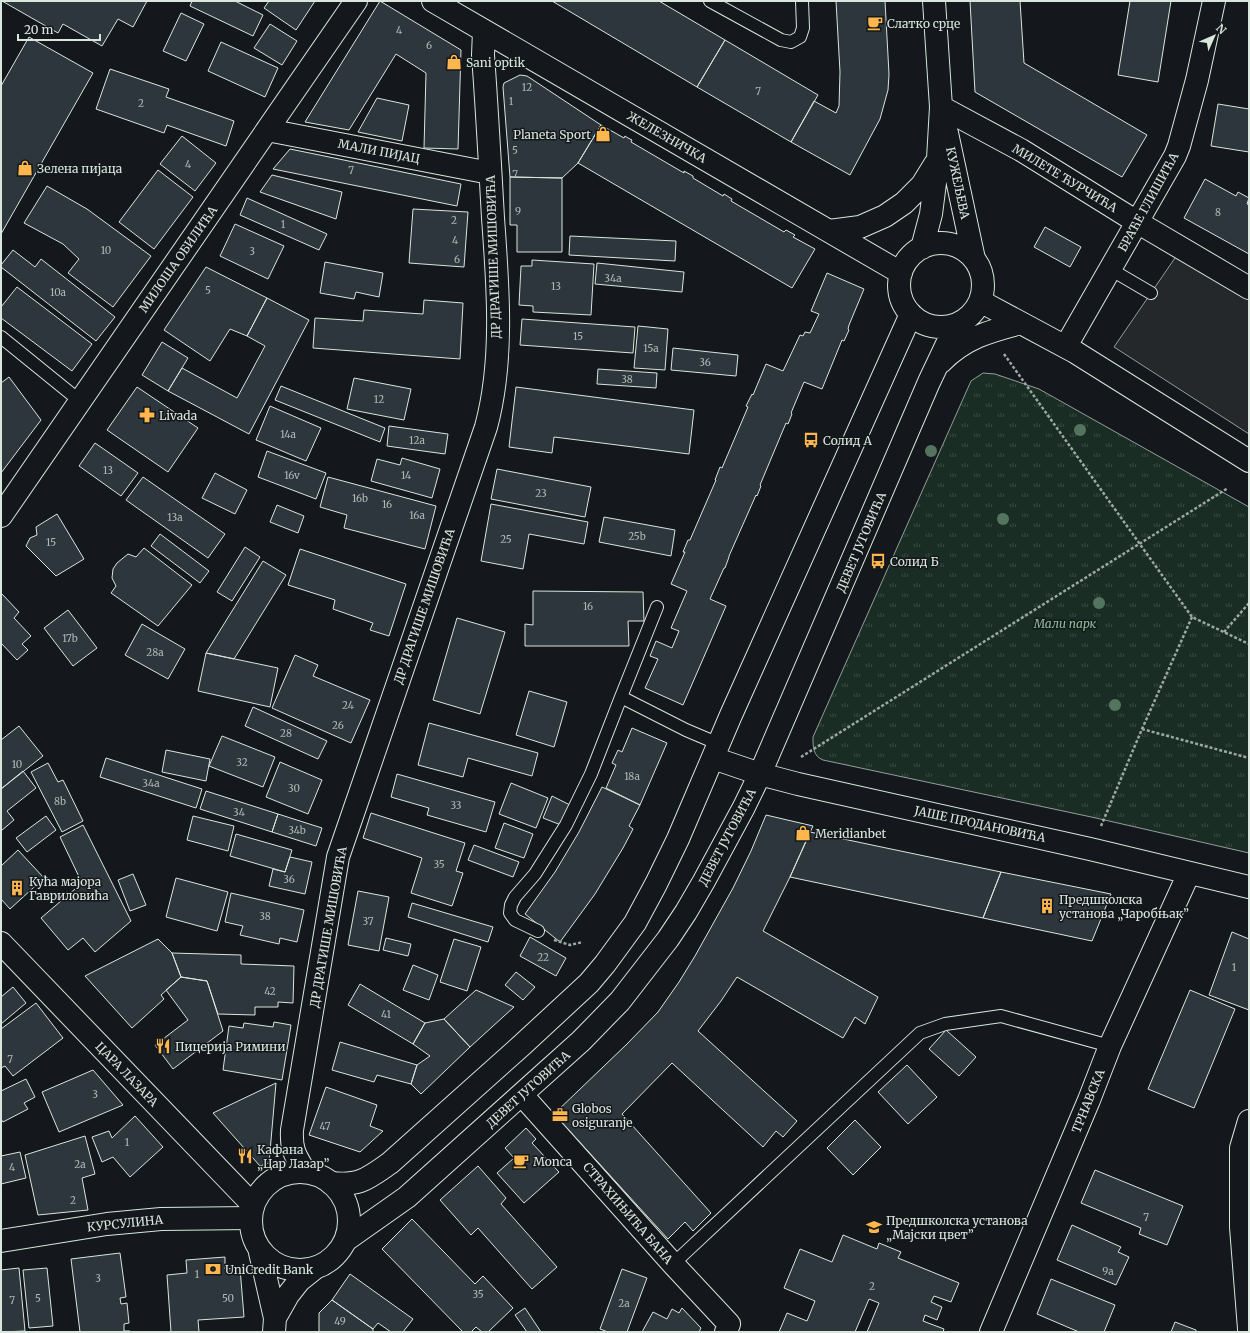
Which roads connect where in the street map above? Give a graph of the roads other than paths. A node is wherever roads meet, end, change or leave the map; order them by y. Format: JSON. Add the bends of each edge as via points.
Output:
{"nodes":[{"id":1,"x":356,"y":1,"type":"edge"},
{"id":2,"x":433,"y":1,"type":"edge"},
{"id":3,"x":710,"y":1,"type":"edge"},
{"id":4,"x":802,"y":1,"type":"edge"},
{"id":5,"x":934,"y":1,"type":"edge"},
{"id":6,"x":1214,"y":1,"type":"edge"},
{"id":7,"x":452,"y":6,"type":"edge"},
{"id":8,"x":484,"y":31,"type":"junction"},
{"id":9,"x":941,"y":107,"type":"junction"},
{"id":10,"x":267,"y":130,"type":"junction"},
{"id":11,"x":938,"y":159,"type":"junction"},
{"id":12,"x":490,"y":173,"type":"junction"},
{"id":13,"x":1137,"y":222,"type":"junction"},
{"id":14,"x":829,"y":231,"type":"junction"},
{"id":15,"x":922,"y":248,"type":"junction"},
{"id":16,"x":974,"y":259,"type":"junction"},
{"id":17,"x":1110,"y":269,"type":"junction"},
{"id":18,"x":901,"y":273,"type":"junction"},
{"id":19,"x":1249,"y":288,"type":"edge"},
{"id":20,"x":1151,"y":293,"type":"dead end"},
{"id":21,"x":980,"y":301,"type":"junction"},
{"id":22,"x":911,"y":314,"type":"junction"},
{"id":23,"x":1022,"y":323,"type":"junction"},
{"id":24,"x":956,"y":325,"type":"junction"},
{"id":25,"x":1,"y":337,"type":"edge"},
{"id":26,"x":1066,"y":346,"type":"junction"},
{"id":27,"x":935,"y":369,"type":"junction"},
{"id":28,"x":80,"y":401,"type":"junction"},
{"id":29,"x":1249,"y":461,"type":"edge"},
{"id":30,"x":1,"y":516,"type":"edge"},
{"id":31,"x":657,"y":607,"type":"dead end"},
{"id":32,"x":621,"y":697,"type":"junction"},
{"id":33,"x":716,"y":751,"type":"junction"},
{"id":34,"x":760,"y":774,"type":"junction"},
{"id":35,"x":1190,"y":873,"type":"junction"},
{"id":36,"x":1249,"y":887,"type":"edge"},
{"id":37,"x":538,"y":931,"type":"road end"},
{"id":38,"x":1,"y":943,"type":"edge"},
{"id":39,"x":1110,"y":1046,"type":"junction"},
{"id":40,"x":522,"y":1095,"type":"junction"},
{"id":41,"x":1249,"y":1121,"type":"edge"},
{"id":42,"x":305,"y":1172,"type":"junction"},
{"id":43,"x":331,"y":1183,"type":"junction"},
{"id":44,"x":252,"y":1212,"type":"junction"},
{"id":45,"x":346,"y":1240,"type":"junction"},
{"id":46,"x":1,"y":1241,"type":"edge"},
{"id":47,"x":259,"y":1248,"type":"junction"},
{"id":48,"x":673,"y":1264,"type":"junction"},
{"id":49,"x":314,"y":1269,"type":"junction"},
{"id":50,"x":274,"y":1325,"type":"edge"},
{"id":51,"x":1249,"y":1329,"type":"edge"},
{"id":52,"x":726,"y":1332,"type":"edge"},
{"id":53,"x":991,"y":1332,"type":"edge"}],
"edges":[{"from":1,"to":10,"type":"street","name":"МИЛОША ОБИЛИЋА"},
{"from":2,"to":7,"type":"street","name":"ЖЕЛЕЗНИЧКА"},
{"from":3,"to":4,"type":"lane","via":[[782,40],[792,42],[800,37],[803,28]]},
{"from":5,"to":9,"type":"street","name":"КУЖЕЉЕВА"},
{"from":6,"to":13,"type":"street","name":"БРАЋЕ ГЛИШИЋА","via":[[1197,80],[1179,146]]},
{"from":7,"to":8,"type":"street","name":"ЖЕЛЕЗНИЧКА"},
{"from":8,"to":12,"type":"street","name":"ДР ДРАГИШЕ МИШОВИЋА","via":[[483,55]]},
{"from":8,"to":14,"type":"street","name":"ЖЕЛЕЗНИЧКА"},
{"from":9,"to":11,"type":"street","name":"КУЖЕЉЕВА"},
{"from":9,"to":13,"type":"street","name":"МИЛЕТЕ ЋУРЧИЋА","via":[[1021,150]]},
{"from":9,"to":16,"type":"street","name":"КУЖЕЉЕВА"},
{"from":10,"to":12,"type":"street","name":"МАЛИ ПИЈАЦ"},
{"from":10,"to":28,"type":"street","name":"МИЛОША ОБИЛИЋА"},
{"from":11,"to":14,"type":"street","via":[[922,185],[904,203],[885,216],[860,227]]},
{"from":11,"to":15,"type":"street","name":"КУЖЕЉЕВА","via":[[931,214]]},
{"from":12,"to":42,"type":"street","name":"ДР ДРАГИШЕ МИШОВИЋА","via":[[497,310],[497,350],[491,406],[338,857],[292,1130],[291,1144]]},
{"from":13,"to":17,"type":"street","name":"БРАЋЕ ГЛИШИЋА"},
{"from":13,"to":19,"type":"street","name":"МИЛЕТЕ ЋУРЧИЋА"},
{"from":14,"to":18,"type":"street","name":"ЖЕЛЕЗНИЧКА"},
{"from":15,"to":16,"type":"street","via":[[933,244],[956,246]]},
{"from":15,"to":18,"type":"street","via":[[909,258]]},
{"from":16,"to":21,"type":"street","via":[[983,279]]},
{"from":17,"to":20,"type":"lane"},
{"from":17,"to":26,"type":"street","name":"БРАЋЕ ГЛИШИЋА"},
{"from":18,"to":22,"type":"street","via":[[901,294]]},
{"from":21,"to":23,"type":"street"},
{"from":21,"to":24,"type":"street","via":[[966,319]]},
{"from":22,"to":24,"type":"street","via":[[932,326]]},
{"from":22,"to":33,"type":"street"},
{"from":23,"to":26,"type":"street"},
{"from":23,"to":27,"type":"street","via":[[982,334],[951,352]]},
{"from":24,"to":27,"type":"street","name":"ДЕВЕТ ЈУГОВИЋА"},
{"from":25,"to":28,"type":"lane"},
{"from":26,"to":29,"type":"street"},
{"from":27,"to":34,"type":"street","name":"ДЕВЕТ ЈУГОВИЋА"},
{"from":28,"to":30,"type":"street","name":"МИЛОША ОБИЛИЋА"},
{"from":31,"to":32,"type":"lane"},
{"from":32,"to":33,"type":"lane"},
{"from":32,"to":37,"type":"lane","via":[[591,774],[566,826],[511,905],[510,913],[515,920]]},
{"from":33,"to":34,"type":"street","name":"ЈАШЕ ПРОДАНОВИЋА"},
{"from":33,"to":43,"type":"street","via":[[678,838],[635,923],[589,983],[390,1163],[360,1182]]},
{"from":34,"to":35,"type":"street","name":"ЈАШЕ ПРОДАНОВИЋА"},
{"from":34,"to":40,"type":"street","name":"ДЕВЕТ ЈУГОВИЋА","via":[[704,881],[686,912],[654,957],[620,1001]]},
{"from":35,"to":36,"type":"street","name":"ЈАШЕ ПРОДАНОВИЋА"},
{"from":35,"to":39,"type":"street","name":"ТРНАВСКА"},
{"from":38,"to":44,"type":"street","name":"ЦАРА ЛАЗАРА"},
{"from":39,"to":48,"type":"lane","via":[[1001,1016],[945,1024],[920,1033]]},
{"from":39,"to":53,"type":"street","name":"ТРНАВСКА"},
{"from":40,"to":45,"type":"street","name":"ДЕВЕТ ЈУГОВИЋА","via":[[407,1198]]},
{"from":40,"to":48,"type":"street","name":"СТРАХИЊИЋА БАНА"},
{"from":41,"to":51,"type":"street","via":[[1240,1148],[1240,1227]]},
{"from":42,"to":43,"type":"street"},
{"from":42,"to":44,"type":"street","via":[[288,1173],[273,1180],[261,1191]]},
{"from":43,"to":45,"type":"street","via":[[342,1195],[348,1209],[350,1224]]},
{"from":44,"to":46,"type":"street","name":"КУРСУЛИНА","via":[[107,1224]]},
{"from":44,"to":47,"type":"street","via":[[252,1234]]},
{"from":45,"to":49,"type":"street","via":[[333,1258]]},
{"from":47,"to":49,"type":"street","via":[[269,1260],[283,1268],[298,1271]]},
{"from":47,"to":50,"type":"street"},
{"from":48,"to":52,"type":"street","name":"СТРАХИЊИЋА БАНА","via":[[729,1324]]},
{"from":49,"to":50,"type":"street","via":[[299,1281],[288,1295]]}]}
